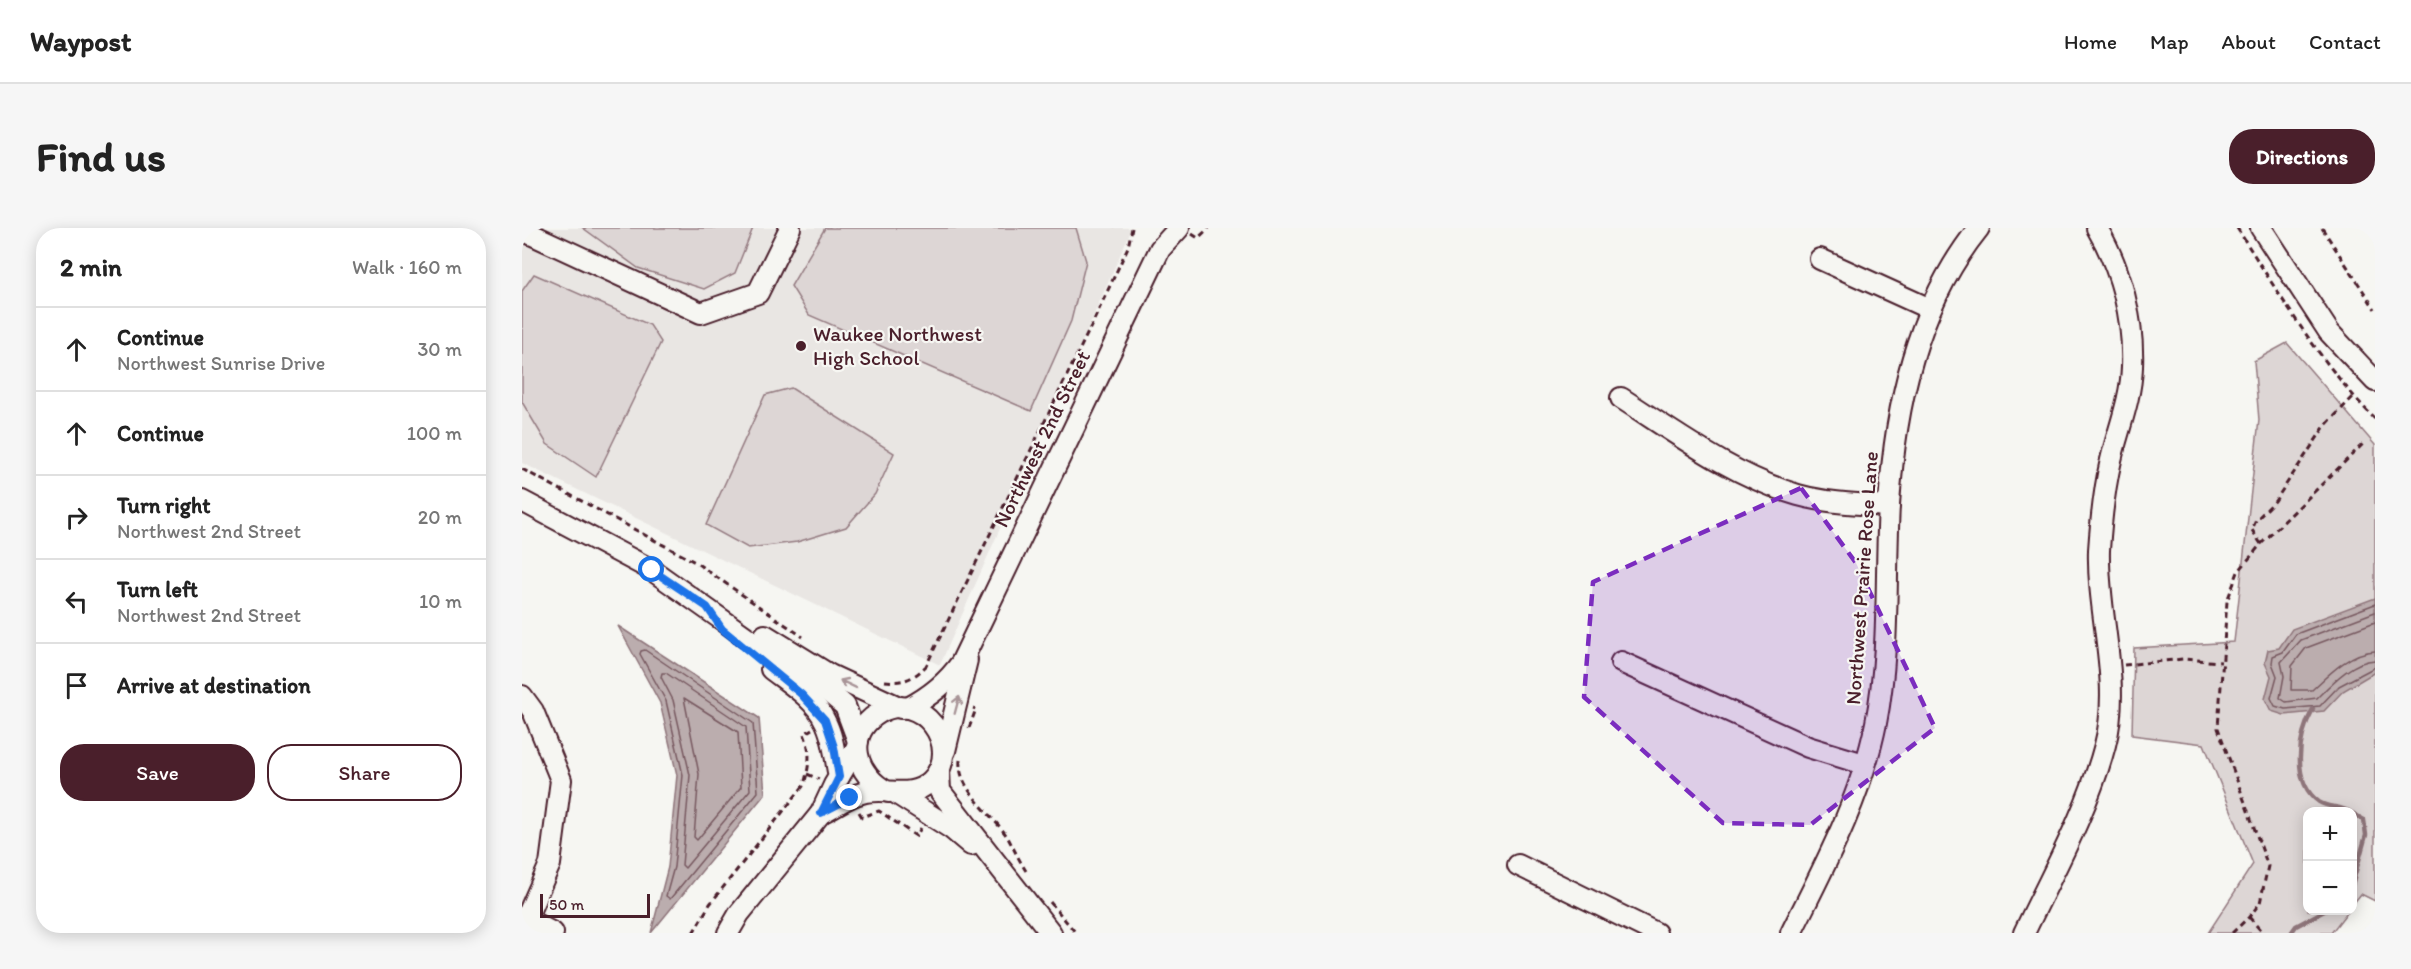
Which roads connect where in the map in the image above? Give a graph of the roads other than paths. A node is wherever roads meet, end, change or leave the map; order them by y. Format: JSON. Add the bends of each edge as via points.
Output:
{"nodes":[{"id":1,"x":790,"y":228,"type":"edge"},
{"id":2,"x":1161,"y":228,"type":"edge"},
{"id":3,"x":1179,"y":228,"type":"edge"},
{"id":4,"x":1979,"y":228,"type":"edge"},
{"id":5,"x":2097,"y":228,"type":"edge"},
{"id":6,"x":2261,"y":228,"type":"edge"},
{"id":7,"x":522,"y":230,"type":"edge"},
{"id":8,"x":1160,"y":249,"type":"junction"},
{"id":9,"x":1820,"y":260,"type":"dead end"},
{"id":10,"x":1930,"y":309,"type":"junction"},
{"id":11,"x":2375,"y":381,"type":"edge"},
{"id":12,"x":1621,"y":398,"type":"dead end"},
{"id":13,"x":522,"y":501,"type":"edge"},
{"id":14,"x":1889,"y":506,"type":"junction"},
{"id":15,"x":707,"y":607,"type":"junction"},
{"id":16,"x":968,"y":649,"type":"junction"},
{"id":17,"x":1621,"y":662,"type":"dead end"},
{"id":18,"x":522,"y":696,"type":"edge"},
{"id":19,"x":905,"y":708,"type":"junction"},
{"id":20,"x":858,"y":744,"type":"junction"},
{"id":21,"x":947,"y":762,"type":"junction"},
{"id":22,"x":1864,"y":764,"type":"junction"},
{"id":23,"x":839,"y":777,"type":"junction"},
{"id":24,"x":893,"y":793,"type":"junction"},
{"id":25,"x":821,"y":813,"type":"junction"},
{"id":26,"x":1518,"y":865,"type":"dead end"},
{"id":27,"x":1024,"y":885,"type":"junction"},
{"id":28,"x":524,"y":918,"type":"edge"},
{"id":29,"x":553,"y":933,"type":"edge"},
{"id":30,"x":728,"y":933,"type":"edge"},
{"id":31,"x":1051,"y":933,"type":"edge"},
{"id":32,"x":1656,"y":933,"type":"edge"},
{"id":33,"x":1791,"y":933,"type":"edge"},
{"id":34,"x":2024,"y":933,"type":"edge"}],
"edges":[{"from":1,"to":7,"type":"street","via":[[758,293],[701,313]]},
{"from":2,"to":8,"type":"street","name":"Northwest 2nd Street"},
{"from":3,"to":8,"type":"street","name":"Northwest 2nd Street"},
{"from":4,"to":10,"type":"street","name":"Northwest Prairie Rose Lane"},
{"from":5,"to":34,"type":"street","via":[[2113,255],[2128,311],[2132,368],[2103,504],[2099,552],[2111,709],[2097,773]]},
{"from":6,"to":11,"type":"street","via":[[2329,332]]},
{"from":8,"to":16,"type":"street","name":"Northwest 2nd Street"},
{"from":9,"to":10,"type":"street"},
{"from":10,"to":14,"type":"street","name":"Northwest Prairie Rose Lane","via":[[1908,371],[1898,417]]},
{"from":12,"to":14,"type":"street","via":[[1751,477],[1798,495]]},
{"from":13,"to":15,"type":"street","via":[[652,570]]},
{"from":14,"to":22,"type":"street","name":"Northwest Prairie Rose Lane","via":[[1883,670],[1876,723]]},
{"from":19,"to":15,"type":"street","one_way":true,"via":[[830,675],[740,619]]},
{"from":15,"to":20,"type":"street","via":[[837,698],[851,716]]},
{"from":15,"to":23,"type":"street","via":[[722,629],[818,710],[830,734]]},
{"from":16,"to":19,"type":"street","name":"Northwest 2nd Street","via":[[951,677],[924,700]]},
{"from":21,"to":16,"type":"street","name":"Northwest 2nd Street","one_way":true},
{"from":17,"to":22,"type":"street","via":[[1808,747]]},
{"from":18,"to":28,"type":"street","via":[[533,711],[561,780],[550,864]]},
{"from":19,"to":20,"type":"street","via":[[880,712],[869,721]]},
{"from":19,"to":21,"type":"street","via":[[932,722],[940,734]]},
{"from":20,"to":23,"type":"street"},
{"from":20,"to":24,"type":"street","via":[[865,775],[875,785]]},
{"from":21,"to":24,"type":"street","via":[[923,787]]},
{"from":21,"to":27,"type":"street","via":[[940,791]]},
{"from":22,"to":33,"type":"street","name":"Northwest Prairie Rose Lane","via":[[1839,837]]},
{"from":23,"to":25,"type":"street"},
{"from":24,"to":25,"type":"street","via":[[860,793]]},
{"from":24,"to":27,"type":"street","via":[[951,829]]},
{"from":25,"to":30,"type":"street"},
{"from":26,"to":32,"type":"street"},
{"from":27,"to":31,"type":"street"},
{"from":28,"to":29,"type":"street"}]}
